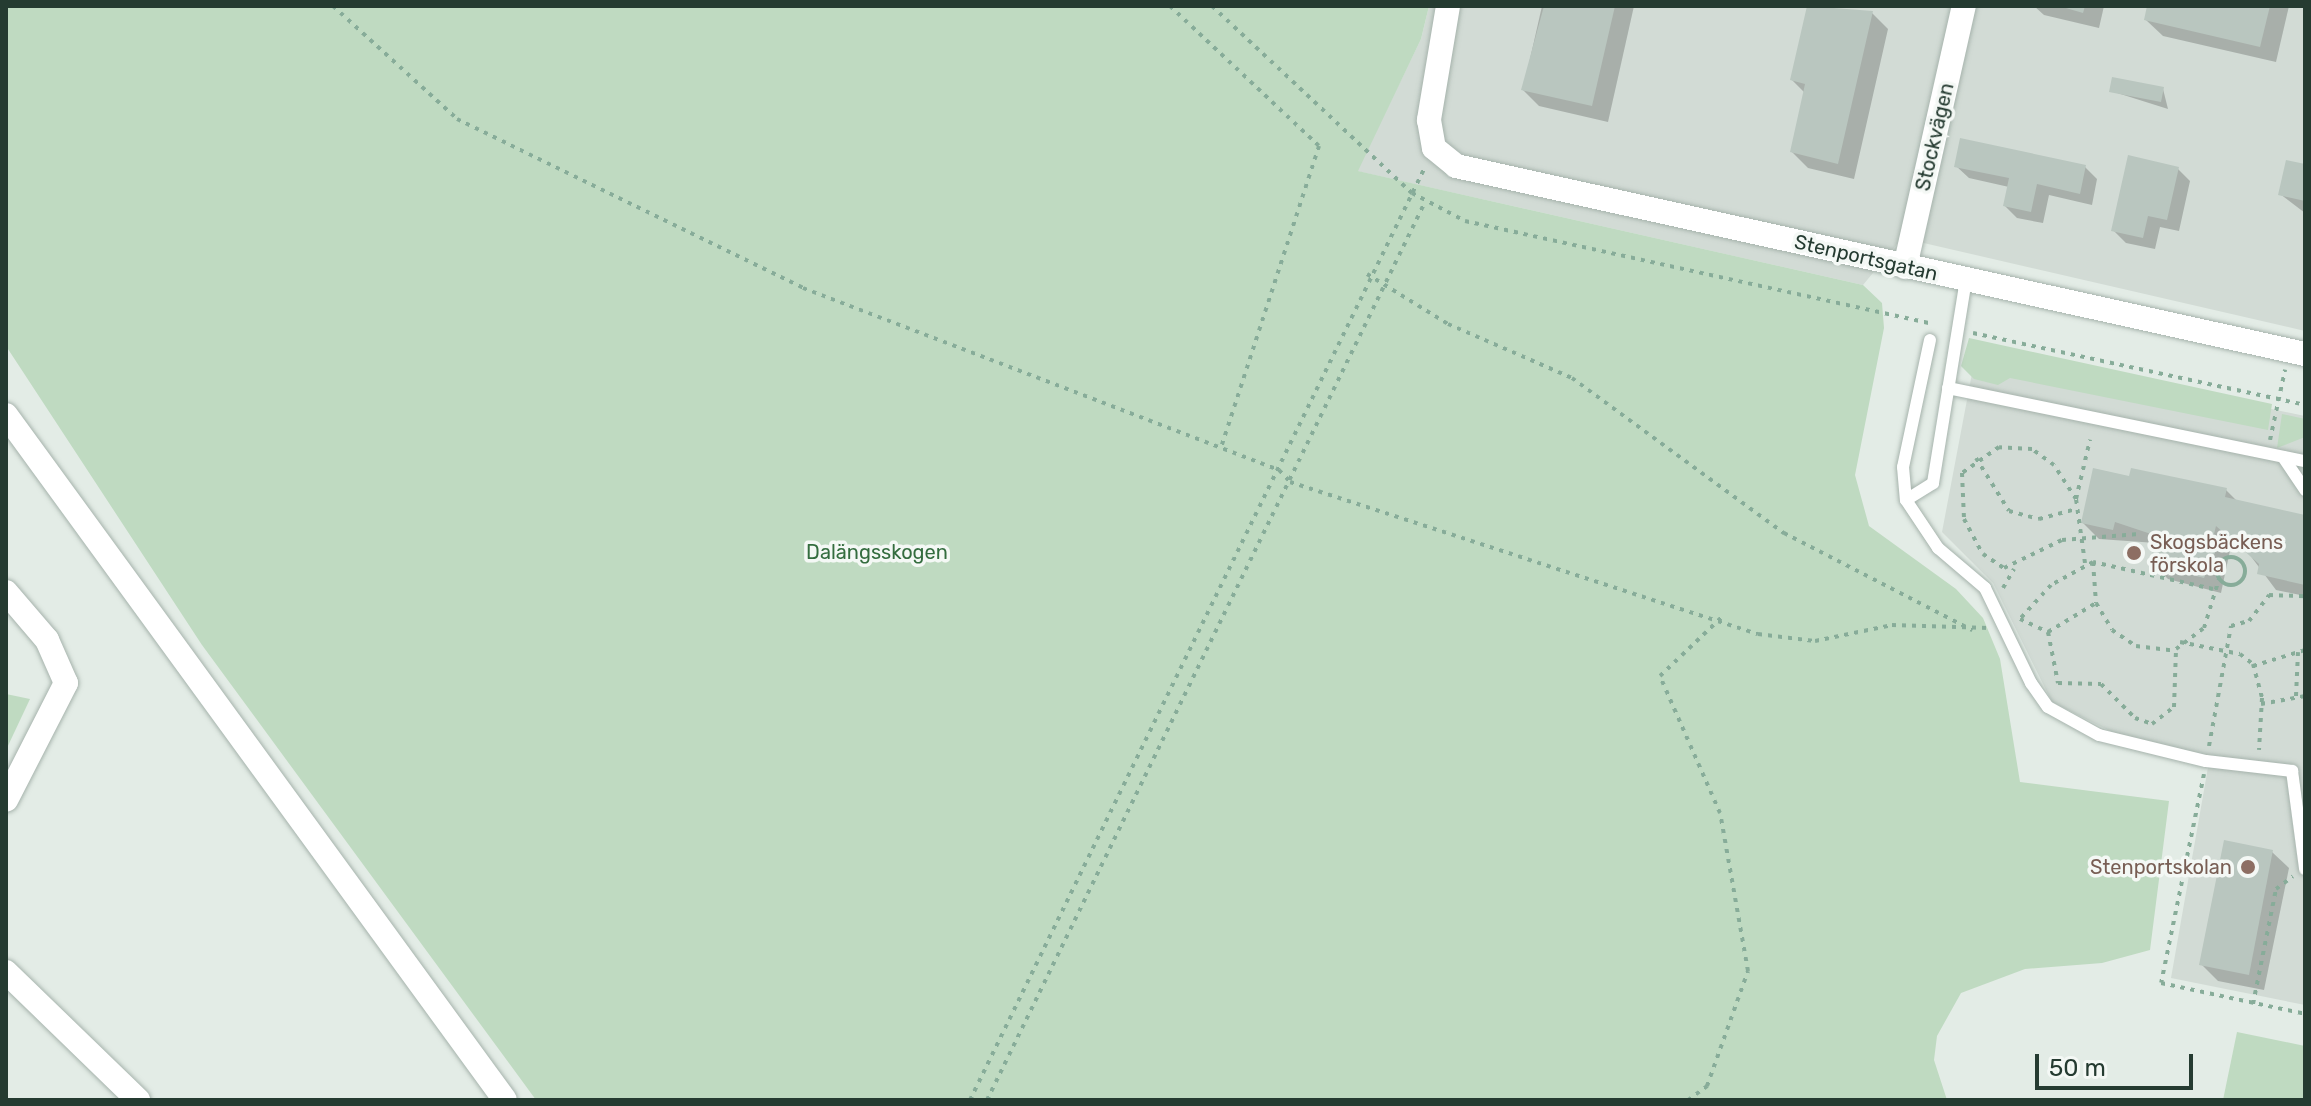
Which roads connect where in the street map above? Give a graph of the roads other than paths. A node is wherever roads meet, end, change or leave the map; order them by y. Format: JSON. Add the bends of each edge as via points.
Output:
{"nodes":[{"id":1,"x":1448,"y":6,"type":"edge"},
{"id":2,"x":1964,"y":6,"type":"edge"},
{"id":3,"x":1905,"y":267,"type":"junction"},
{"id":4,"x":1966,"y":280,"type":"junction"},
{"id":5,"x":1930,"y":340,"type":"dead end"},
{"id":6,"x":2297,"y":352,"type":"edge"},
{"id":7,"x":1948,"y":388,"type":"junction"},
{"id":8,"x":6,"y":415,"type":"edge"},
{"id":9,"x":2283,"y":457,"type":"junction"},
{"id":10,"x":2305,"y":461,"type":"edge"},
{"id":11,"x":2305,"y":490,"type":"edge"},
{"id":12,"x":1906,"y":500,"type":"junction"},
{"id":13,"x":6,"y":592,"type":"edge"},
{"id":14,"x":6,"y":800,"type":"edge"},
{"id":15,"x":2304,"y":868,"type":"edge"},
{"id":16,"x":6,"y":972,"type":"edge"},
{"id":17,"x":138,"y":1100,"type":"edge"},
{"id":18,"x":505,"y":1100,"type":"edge"}],
"edges":[{"from":1,"to":3,"type":"street","name":"Stenportsgatan","via":[[1429,120],[1434,148],[1456,166]]},
{"from":2,"to":3,"type":"street","name":"Stockvägen"},
{"from":3,"to":4,"type":"street","name":"Stenportsgatan"},
{"from":4,"to":6,"type":"street","name":"Stenportsgatan"},
{"from":4,"to":7,"type":"lane"},
{"from":5,"to":12,"type":"lane","via":[[1903,467]]},
{"from":7,"to":9,"type":"lane"},
{"from":7,"to":12,"type":"lane","via":[[1933,483]]},
{"from":8,"to":18,"type":"street"},
{"from":9,"to":10,"type":"lane"},
{"from":9,"to":11,"type":"lane"},
{"from":12,"to":15,"type":"lane","via":[[1938,548],[1985,588],[2048,707],[2099,735],[2206,761],[2292,771]]},
{"from":13,"to":14,"type":"street","via":[[47,640],[66,683]]},
{"from":16,"to":17,"type":"street"}]}
